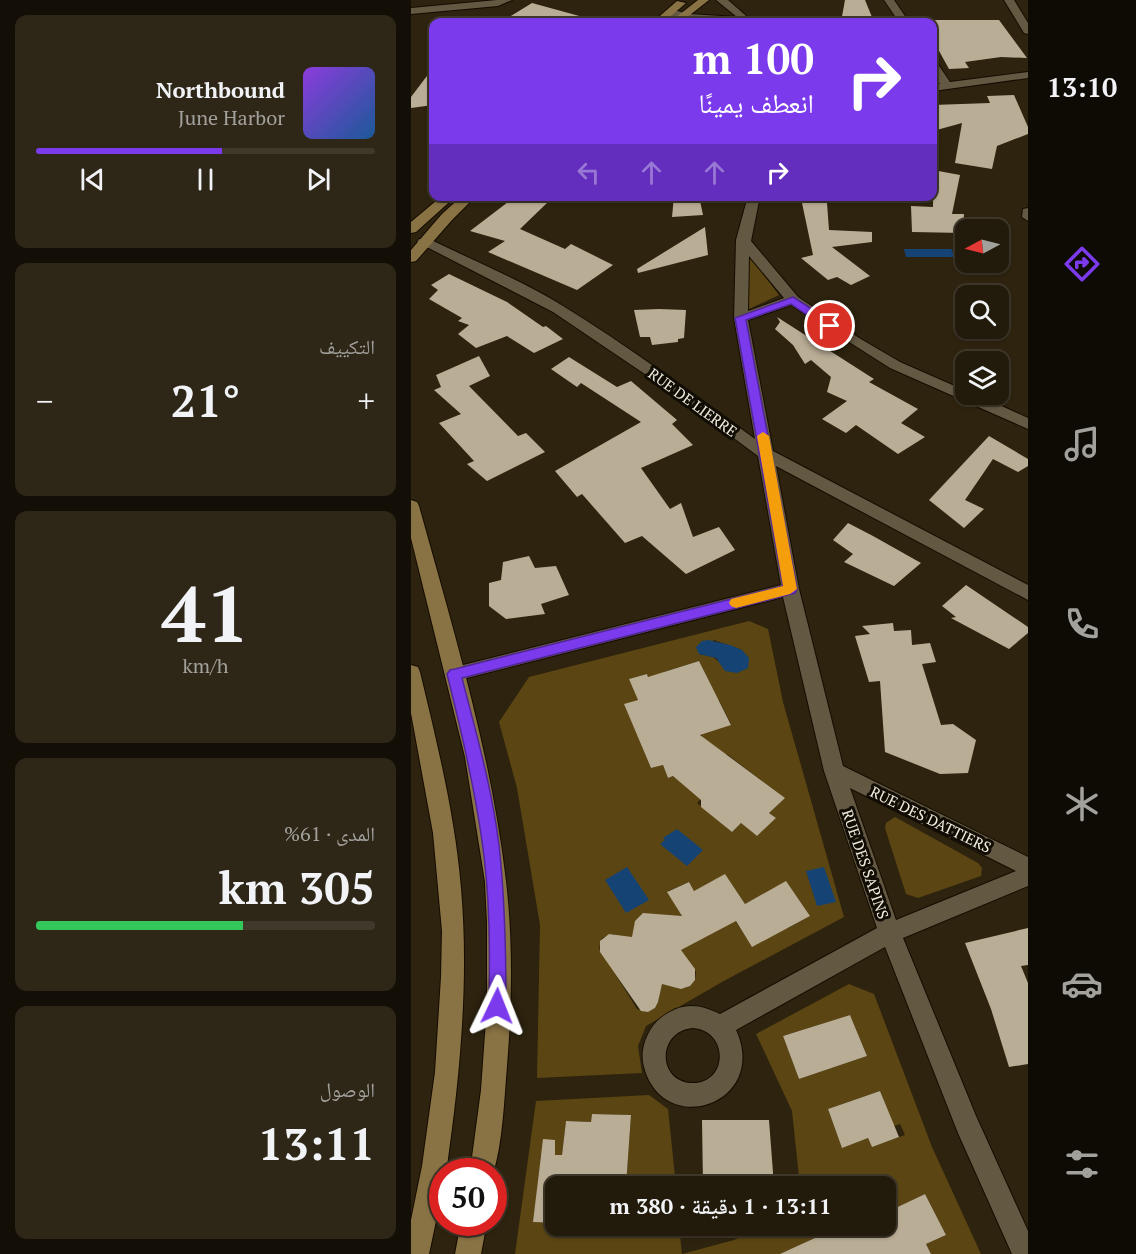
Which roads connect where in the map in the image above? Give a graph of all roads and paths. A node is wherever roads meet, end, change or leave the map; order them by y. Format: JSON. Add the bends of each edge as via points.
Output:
{"nodes":[{"id":1,"x":507,"y":0,"type":"edge"},
{"id":2,"x":685,"y":0,"type":"edge"},
{"id":3,"x":704,"y":0,"type":"edge"},
{"id":4,"x":721,"y":0,"type":"edge"},
{"id":5,"x":889,"y":0,"type":"edge"},
{"id":6,"x":1009,"y":0,"type":"edge"},
{"id":7,"x":411,"y":11,"type":"edge"},
{"id":8,"x":676,"y":17,"type":"edge"},
{"id":9,"x":720,"y":18,"type":"edge"},
{"id":10,"x":744,"y":18,"type":"edge"},
{"id":11,"x":901,"y":18,"type":"edge"},
{"id":12,"x":1028,"y":31,"type":"edge"},
{"id":13,"x":937,"y":71,"type":"edge"},
{"id":14,"x":1028,"y":75,"type":"edge"},
{"id":15,"x":947,"y":85,"type":"junction"},
{"id":16,"x":937,"y":87,"type":"edge"},
{"id":17,"x":444,"y":201,"type":"edge"},
{"id":18,"x":465,"y":201,"type":"edge"},
{"id":19,"x":753,"y":201,"type":"edge"},
{"id":20,"x":1028,"y":212,"type":"edge"},
{"id":21,"x":1028,"y":217,"type":"edge"},
{"id":22,"x":411,"y":229,"type":"edge"},
{"id":23,"x":743,"y":240,"type":"junction"},
{"id":24,"x":424,"y":242,"type":"junction"},
{"id":25,"x":411,"y":258,"type":"edge"},
{"id":26,"x":793,"y":300,"type":"junction"},
{"id":27,"x":741,"y":318,"type":"junction"},
{"id":28,"x":1028,"y":424,"type":"edge"},
{"id":29,"x":767,"y":456,"type":"junction"},
{"id":30,"x":411,"y":506,"type":"edge"},
{"id":31,"x":790,"y":589,"type":"junction"},
{"id":32,"x":1028,"y":593,"type":"edge"},
{"id":33,"x":411,"y":672,"type":"edge"},
{"id":34,"x":455,"y":674,"type":"junction"},
{"id":35,"x":834,"y":771,"type":"junction"},
{"id":36,"x":1028,"y":867,"type":"edge"},
{"id":37,"x":1028,"y":876,"type":"edge"},
{"id":38,"x":890,"y":933,"type":"junction"},
{"id":39,"x":719,"y":1027,"type":"dead end"},
{"id":40,"x":484,"y":1158,"type":"edge"},
{"id":41,"x":471,"y":1236,"type":"edge"},
{"id":42,"x":416,"y":1254,"type":"edge"},
{"id":43,"x":468,"y":1254,"type":"edge"},
{"id":44,"x":1025,"y":1254,"type":"edge"}],
"edges":[{"from":1,"to":7,"type":"street"},
{"from":2,"to":8,"type":"main road"},
{"from":3,"to":8,"type":"main road"},
{"from":4,"to":10,"type":"street"},
{"from":5,"to":11,"type":"street"},
{"from":6,"to":12,"type":"street"},
{"from":8,"to":9,"type":"street"},
{"from":13,"to":15,"type":"street"},
{"from":14,"to":15,"type":"street"},
{"from":15,"to":16,"type":"street"},
{"from":17,"to":22,"type":"main road"},
{"from":18,"to":24,"type":"main road"},
{"from":19,"to":23,"type":"street","name":"RUE DES SAPINS"},
{"from":20,"to":21,"type":"street"},
{"from":23,"to":26,"type":"street"},
{"from":23,"to":27,"type":"street","name":"RUE DES SAPINS","via":[[739,277]]},
{"from":24,"to":25,"type":"main road"},
{"from":24,"to":29,"type":"street","name":"RUE DE LIERRE","via":[[558,309]]},
{"from":26,"to":27,"type":"street"},
{"from":26,"to":28,"type":"street","via":[[895,365]]},
{"from":27,"to":29,"type":"street","name":"RUE DES SAPINS"},
{"from":29,"to":31,"type":"street","name":"RUE DES SAPINS"},
{"from":29,"to":32,"type":"street","name":"RUE DE LIERRE"},
{"from":30,"to":34,"type":"main road"},
{"from":31,"to":34,"type":"street"},
{"from":31,"to":35,"type":"street","name":"RUE DES SAPINS"},
{"from":33,"to":42,"type":"main road","via":[[436,781],[452,926],[445,1071],[427,1206]]},
{"from":34,"to":40,"type":"main road","via":[[491,843],[497,905],[496,1044]]},
{"from":35,"to":36,"type":"street","name":"RUE DES DATTIERS"},
{"from":35,"to":38,"type":"street","name":"RUE DES SAPINS"},
{"from":37,"to":38,"type":"street"},
{"from":38,"to":39,"type":"street"},
{"from":38,"to":44,"type":"street","name":"RUE DES SAPINS","via":[[967,1124]]},
{"from":41,"to":43,"type":"main road"}]}
